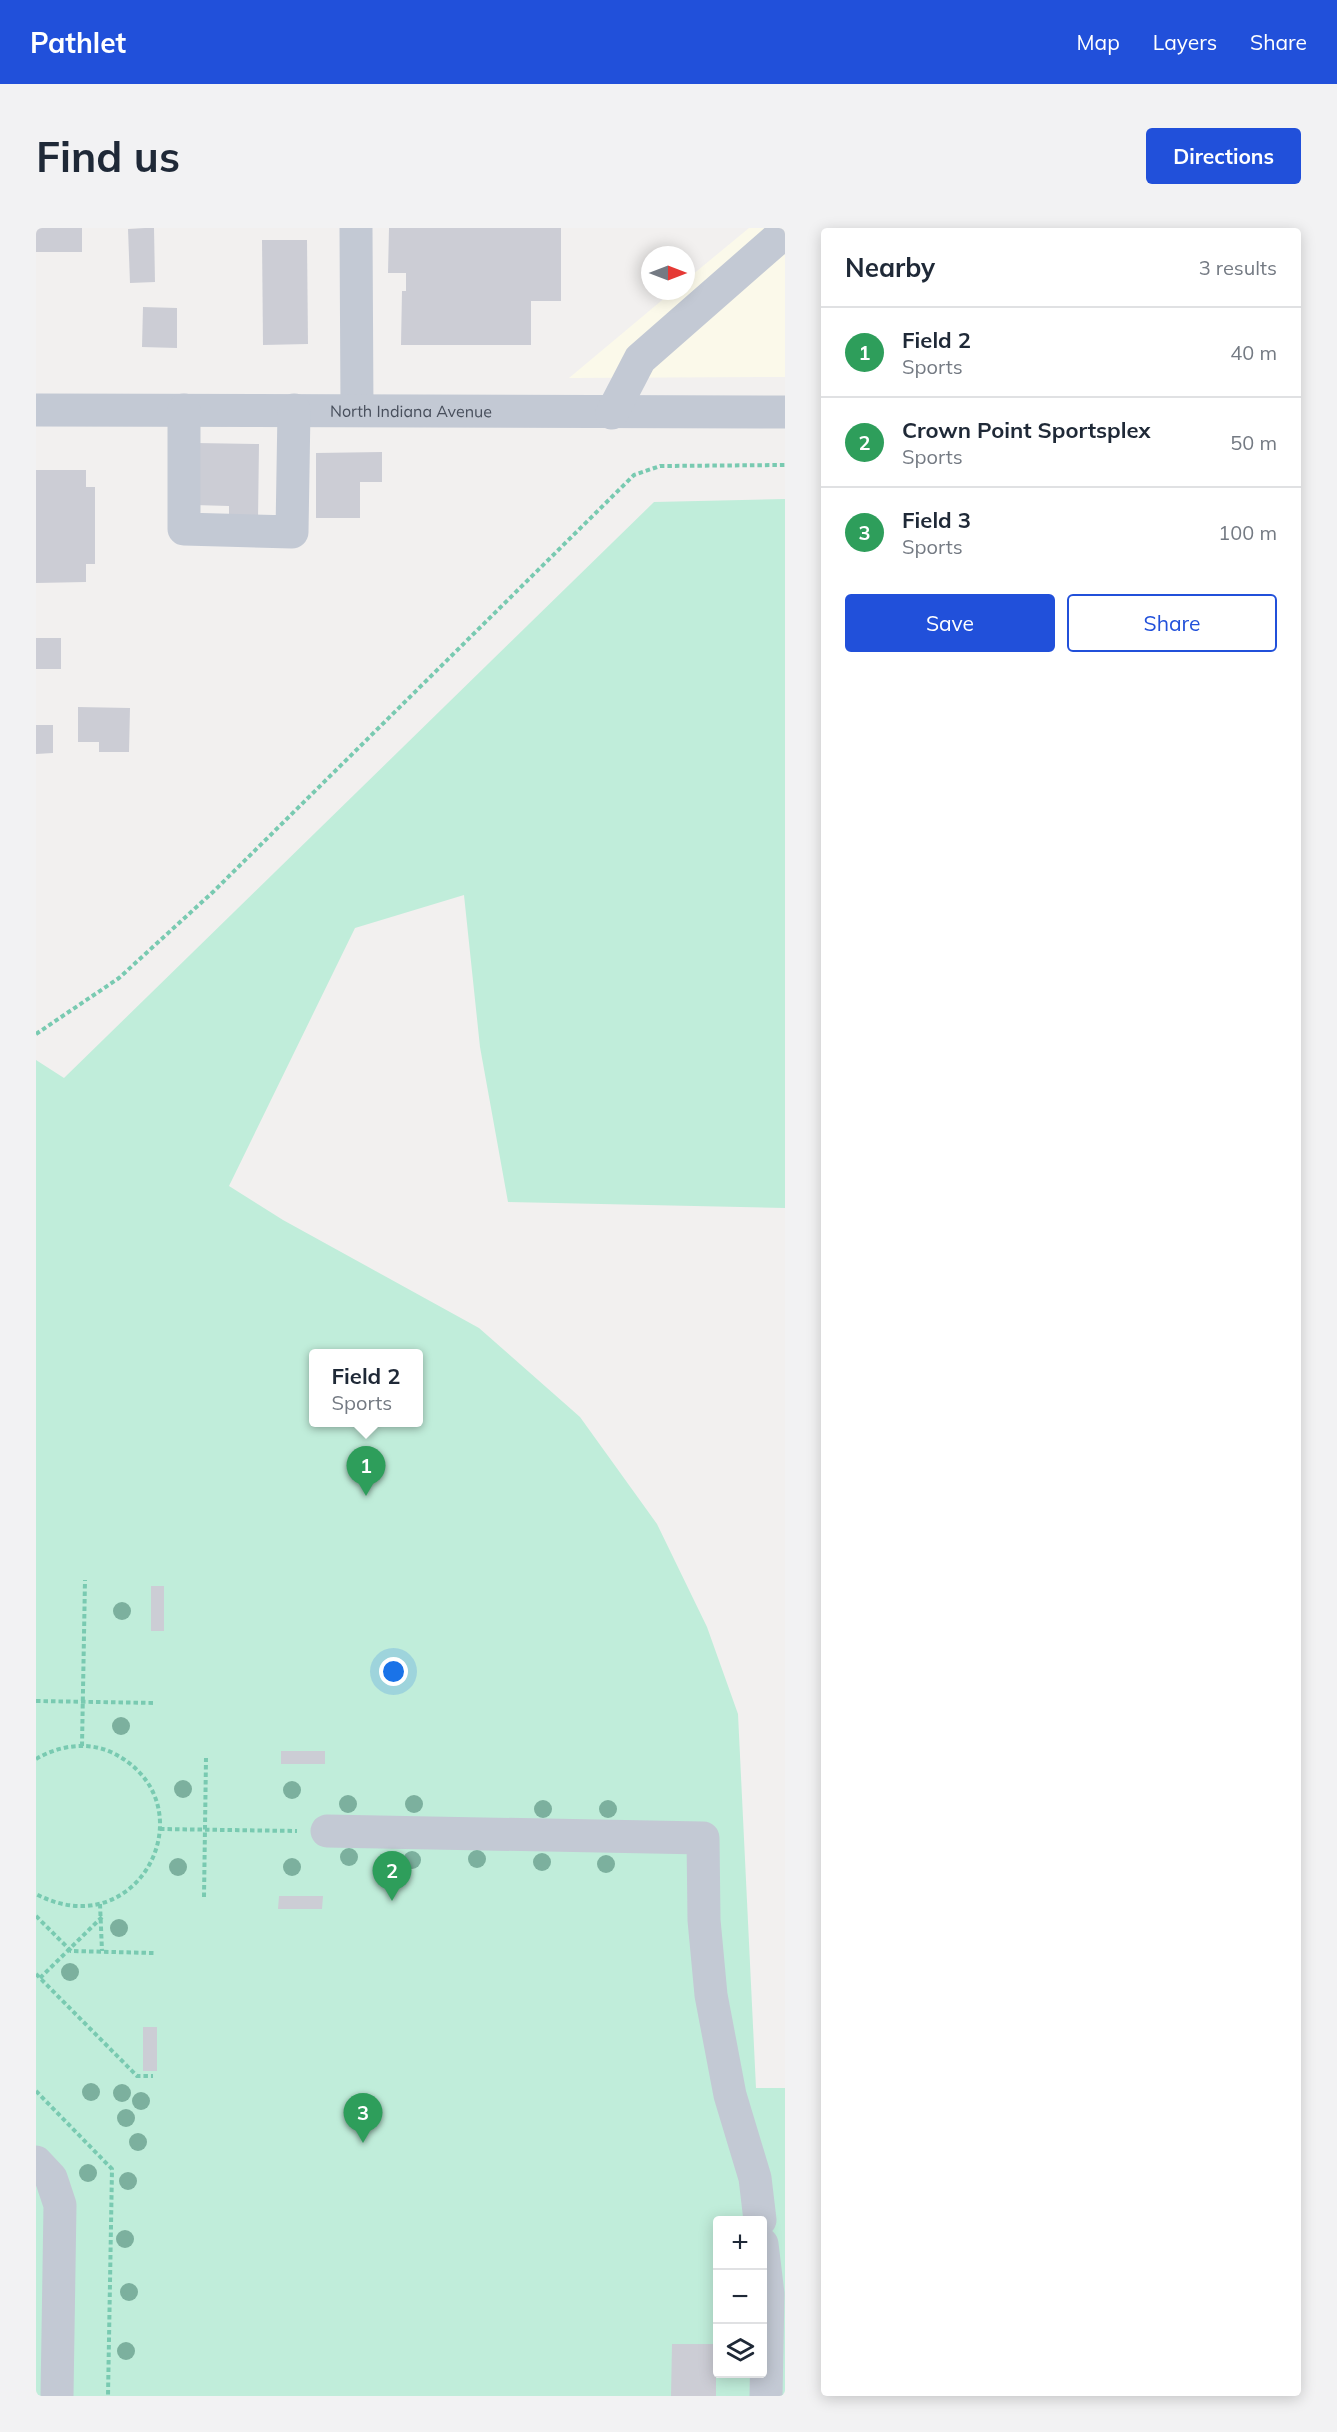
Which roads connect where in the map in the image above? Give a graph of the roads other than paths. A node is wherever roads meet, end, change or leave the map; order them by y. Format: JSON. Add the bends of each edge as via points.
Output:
{"nodes":[{"id":1,"x":356,"y":228,"type":"edge"},
{"id":2,"x":785,"y":232,"type":"edge"},
{"id":3,"x":36,"y":410,"type":"edge"},
{"id":4,"x":184,"y":410,"type":"junction"},
{"id":5,"x":294,"y":410,"type":"junction"},
{"id":6,"x":357,"y":410,"type":"junction"},
{"id":7,"x":785,"y":412,"type":"edge"},
{"id":8,"x":612,"y":413,"type":"junction"},
{"id":9,"x":327,"y":1831,"type":"road end"},
{"id":10,"x":36,"y":2163,"type":"edge"},
{"id":11,"x":760,"y":2216,"type":"edge"},
{"id":12,"x":765,"y":2270,"type":"edge"},
{"id":13,"x":57,"y":2396,"type":"edge"},
{"id":14,"x":766,"y":2396,"type":"edge"}],
"edges":[{"from":1,"to":6,"type":"street"},
{"from":2,"to":8,"type":"street","via":[[640,359]]},
{"from":3,"to":4,"type":"street","name":"North Indiana Avenue"},
{"from":4,"to":5,"type":"street","name":"North Indiana Avenue"},
{"from":4,"to":5,"type":"street","via":[[184,529],[292,532]]},
{"from":5,"to":6,"type":"street","name":"North Indiana Avenue"},
{"from":6,"to":8,"type":"street","name":"North Indiana Avenue"},
{"from":7,"to":8,"type":"street","name":"North Indiana Avenue"},
{"from":9,"to":11,"type":"street","via":[[704,1838],[711,1995],[730,2095],[755,2178]]},
{"from":10,"to":13,"type":"street","via":[[51,2178],[60,2205]]},
{"from":12,"to":14,"type":"street"}]}
